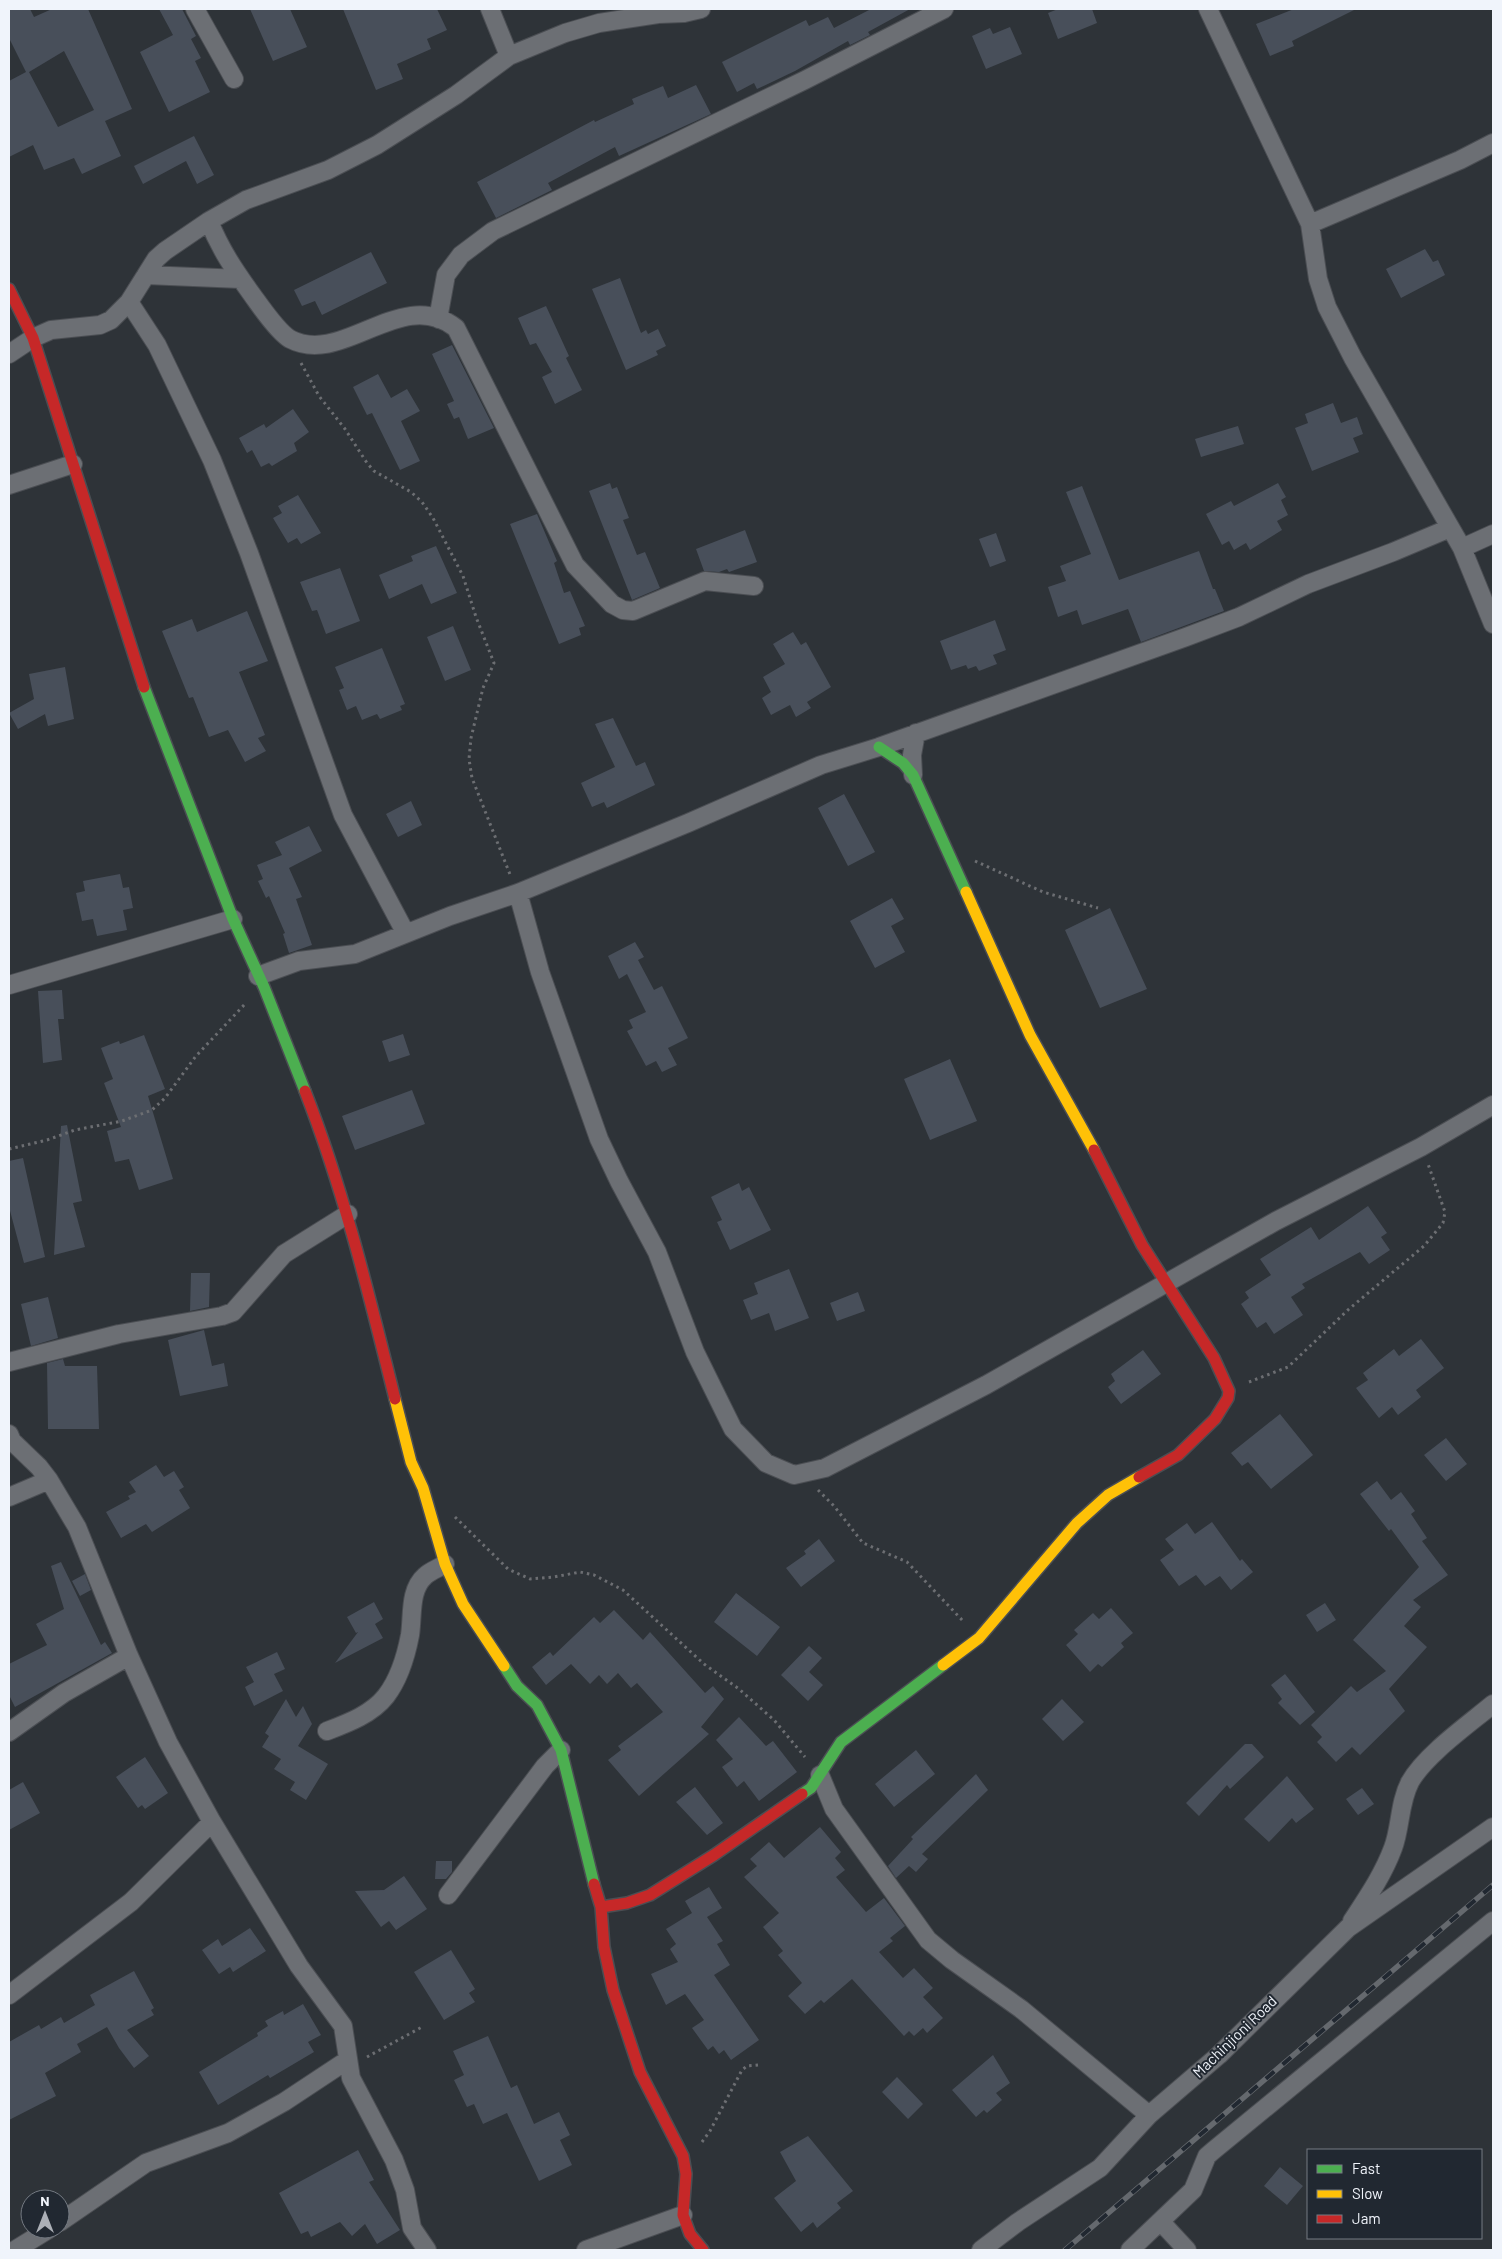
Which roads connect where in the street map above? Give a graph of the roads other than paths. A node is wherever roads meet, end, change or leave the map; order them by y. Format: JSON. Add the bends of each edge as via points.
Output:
{"nodes":[{"id":1,"x":195,"y":9,"type":"edge"},
{"id":2,"x":490,"y":9,"type":"edge"},
{"id":3,"x":701,"y":9,"type":"edge"},
{"id":4,"x":944,"y":9,"type":"edge"},
{"id":5,"x":1208,"y":9,"type":"edge"},
{"id":6,"x":661,"y":11,"type":"edge"},
{"id":7,"x":509,"y":56,"type":"junction"},
{"id":8,"x":234,"y":79,"type":"dead end"},
{"id":9,"x":1493,"y":143,"type":"edge"},
{"id":10,"x":209,"y":221,"type":"junction"},
{"id":11,"x":1310,"y":224,"type":"junction"},
{"id":12,"x":146,"y":275,"type":"junction"},
{"id":13,"x":241,"y":279,"type":"junction"},
{"id":14,"x":9,"y":289,"type":"edge"},
{"id":15,"x":129,"y":302,"type":"junction"},
{"id":16,"x":438,"y":318,"type":"junction"},
{"id":17,"x":33,"y":338,"type":"junction"},
{"id":18,"x":9,"y":354,"type":"edge"},
{"id":19,"x":73,"y":464,"type":"junction"},
{"id":20,"x":9,"y":485,"type":"edge"},
{"id":21,"x":1450,"y":528,"type":"junction"},
{"id":22,"x":1493,"y":534,"type":"edge"},
{"id":23,"x":1462,"y":548,"type":"junction"},
{"id":24,"x":754,"y":586,"type":"dead end"},
{"id":25,"x":1493,"y":624,"type":"edge"},
{"id":26,"x":916,"y":733,"type":"junction"},
{"id":27,"x":879,"y":747,"type":"junction"},
{"id":28,"x":913,"y":775,"type":"junction"},
{"id":29,"x":518,"y":893,"type":"junction"},
{"id":30,"x":234,"y":919,"type":"junction"},
{"id":31,"x":405,"y":932,"type":"junction"},
{"id":32,"x":261,"y":981,"type":"junction"},
{"id":33,"x":9,"y":985,"type":"edge"},
{"id":34,"x":1493,"y":1105,"type":"edge"},
{"id":35,"x":348,"y":1214,"type":"junction"},
{"id":36,"x":1168,"y":1283,"type":"junction"},
{"id":37,"x":9,"y":1362,"type":"edge"},
{"id":38,"x":9,"y":1434,"type":"edge"},
{"id":39,"x":49,"y":1480,"type":"junction"},
{"id":40,"x":9,"y":1497,"type":"edge"},
{"id":41,"x":445,"y":1564,"type":"junction"},
{"id":42,"x":129,"y":1656,"type":"junction"},
{"id":43,"x":1493,"y":1704,"type":"edge"},
{"id":44,"x":327,"y":1731,"type":"dead end"},
{"id":45,"x":9,"y":1732,"type":"edge"},
{"id":46,"x":561,"y":1750,"type":"junction"},
{"id":47,"x":820,"y":1775,"type":"junction"},
{"id":48,"x":212,"y":1822,"type":"junction"},
{"id":49,"x":1493,"y":1827,"type":"edge"},
{"id":50,"x":448,"y":1895,"type":"dead end"},
{"id":51,"x":601,"y":1907,"type":"junction"},
{"id":52,"x":1493,"y":1921,"type":"edge"},
{"id":53,"x":1348,"y":1928,"type":"junction"},
{"id":54,"x":9,"y":1995,"type":"edge"},
{"id":55,"x":346,"y":2062,"type":"junction"},
{"id":56,"x":1149,"y":2115,"type":"junction"},
{"id":57,"x":70,"y":2215,"type":"edge"},
{"id":58,"x":683,"y":2215,"type":"junction"},
{"id":59,"x":1161,"y":2222,"type":"junction"},
{"id":60,"x":33,"y":2239,"type":"edge"},
{"id":61,"x":15,"y":2250,"type":"edge"},
{"id":62,"x":427,"y":2250,"type":"edge"},
{"id":63,"x":586,"y":2250,"type":"edge"},
{"id":64,"x":703,"y":2250,"type":"edge"},
{"id":65,"x":981,"y":2250,"type":"edge"},
{"id":66,"x":1130,"y":2250,"type":"edge"},
{"id":67,"x":1187,"y":2250,"type":"edge"}],
"edges":[{"from":1,"to":8,"type":"street"},
{"from":2,"to":7,"type":"street"},
{"from":3,"to":6,"type":"street","via":[[684,13]]},
{"from":4,"to":16,"type":"street","via":[[493,231],[461,255],[446,275]]},
{"from":5,"to":11,"type":"street"},
{"from":6,"to":7,"type":"street","via":[[599,23]]},
{"from":7,"to":10,"type":"street","via":[[456,95],[377,145],[328,170],[246,200]]},
{"from":9,"to":11,"type":"street"},
{"from":10,"to":12,"type":"street","via":[[165,251]]},
{"from":10,"to":13,"type":"street","via":[[219,246]]},
{"from":11,"to":21,"type":"street","via":[[1318,280],[1327,307]]},
{"from":12,"to":13,"type":"street"},
{"from":12,"to":15,"type":"street"},
{"from":13,"to":16,"type":"street","via":[[289,339],[312,344],[330,344],[395,318]]},
{"from":14,"to":17,"type":"street"},
{"from":15,"to":17,"type":"street","via":[[111,320],[100,325],[50,330]]},
{"from":15,"to":31,"type":"street","via":[[157,345],[212,460],[250,553],[342,815]]},
{"from":16,"to":24,"type":"street","via":[[450,323],[461,334],[575,564],[612,604],[633,611],[705,581]]},
{"from":17,"to":18,"type":"street"},
{"from":17,"to":19,"type":"street"},
{"from":19,"to":20,"type":"street"},
{"from":19,"to":30,"type":"street","via":[[134,660]]},
{"from":21,"to":23,"type":"street"},
{"from":21,"to":26,"type":"street","via":[[1186,637]]},
{"from":22,"to":23,"type":"street"},
{"from":23,"to":25,"type":"street"},
{"from":26,"to":27,"type":"street"},
{"from":26,"to":28,"type":"street"},
{"from":27,"to":28,"type":"street","via":[[903,763]]},
{"from":27,"to":29,"type":"street","via":[[821,765]]},
{"from":28,"to":36,"type":"street","via":[[1030,1035],[1142,1245]]},
{"from":29,"to":31,"type":"street"},
{"from":29,"to":36,"type":"street","via":[[540,972],[599,1139],[657,1252],[695,1352],[733,1429],[766,1463],[794,1475],[825,1468]]},
{"from":30,"to":32,"type":"street"},
{"from":30,"to":33,"type":"street"},
{"from":31,"to":32,"type":"street","via":[[355,954],[299,962]]},
{"from":32,"to":35,"type":"street","via":[[324,1139]]},
{"from":34,"to":36,"type":"street"},
{"from":35,"to":37,"type":"street","via":[[284,1254],[233,1312],[119,1334]]},
{"from":35,"to":41,"type":"street","via":[[411,1462],[423,1488]]},
{"from":36,"to":47,"type":"street","via":[[1192,1327],[1214,1358],[1229,1391],[1215,1419],[1178,1455],[1108,1495],[1077,1523],[979,1638],[851,1733],[833,1752]]},
{"from":38,"to":39,"type":"street"},
{"from":39,"to":40,"type":"street"},
{"from":39,"to":42,"type":"street","via":[[76,1526]]},
{"from":41,"to":44,"type":"street","via":[[424,1576],[418,1587],[405,1655],[399,1674],[386,1696],[369,1712]]},
{"from":41,"to":46,"type":"street","via":[[463,1604],[517,1686],[537,1705]]},
{"from":42,"to":45,"type":"street","via":[[64,1693]]},
{"from":42,"to":48,"type":"street","via":[[168,1742]]},
{"from":43,"to":53,"type":"street","via":[[1448,1740],[1412,1779],[1405,1791],[1394,1846]]},
{"from":46,"to":50,"type":"street","via":[[539,1773]]},
{"from":46,"to":51,"type":"street"},
{"from":47,"to":51,"type":"street","via":[[805,1793],[672,1882],[641,1899]]},
{"from":47,"to":56,"type":"street","via":[[834,1809],[928,1940],[1021,2009]]},
{"from":48,"to":54,"type":"street","via":[[131,1902]]},
{"from":48,"to":55,"type":"street","via":[[299,1966],[342,2026]]},
{"from":49,"to":53,"type":"street","name":"Machinjioni Road"},
{"from":51,"to":58,"type":"street","via":[[604,1948],[613,1990],[640,2072],[683,2156],[686,2174]]},
{"from":52,"to":59,"type":"street","via":[[1214,2150],[1204,2163],[1196,2185]]},
{"from":53,"to":56,"type":"street","name":"Machinjioni Road","via":[[1219,2055]]},
{"from":55,"to":57,"type":"street","via":[[228,2133],[146,2163]]},
{"from":55,"to":62,"type":"street","via":[[355,2090],[394,2160],[405,2190],[412,2228]]},
{"from":56,"to":65,"type":"street","name":"Machinjioni Road","via":[[1100,2168]]},
{"from":58,"to":63,"type":"street"},
{"from":58,"to":64,"type":"street","via":[[690,2234]]},
{"from":59,"to":66,"type":"street"},
{"from":59,"to":67,"type":"street"},
{"from":60,"to":61,"type":"street"}]}
